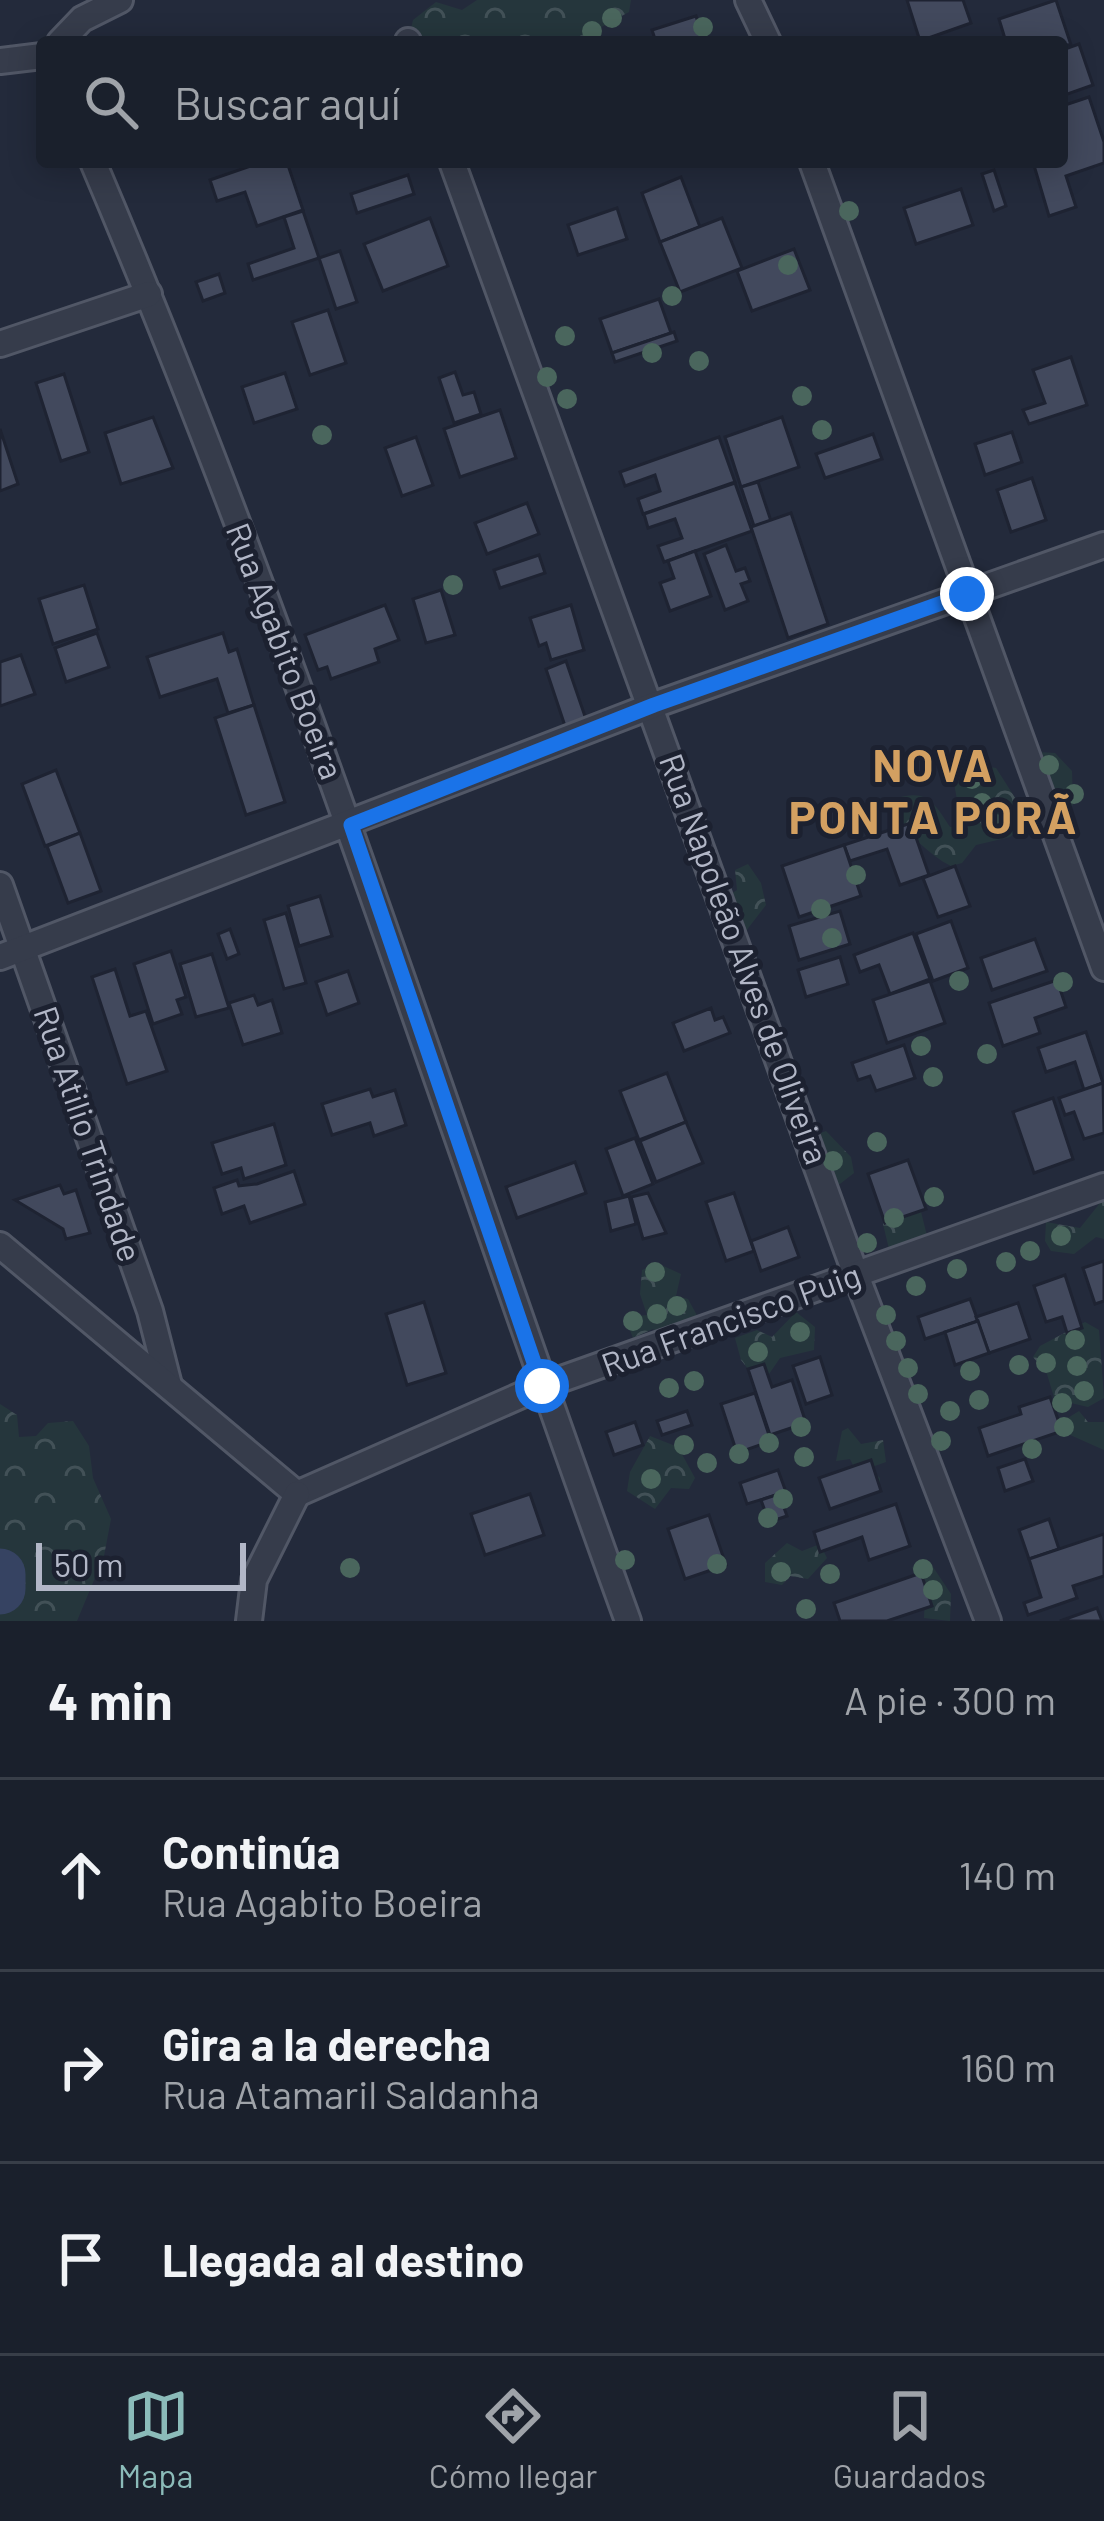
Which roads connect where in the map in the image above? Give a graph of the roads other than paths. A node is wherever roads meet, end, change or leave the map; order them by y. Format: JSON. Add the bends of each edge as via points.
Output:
{"nodes":[{"id":1,"x":120,"y":0,"type":"edge"},
{"id":2,"x":748,"y":0,"type":"edge"},
{"id":3,"x":66,"y":36,"type":"edge"},
{"id":4,"x":766,"y":36,"type":"edge"},
{"id":5,"x":36,"y":57,"type":"edge"},
{"id":6,"x":0,"y":61,"type":"edge"},
{"id":7,"x":96,"y":168,"type":"edge"},
{"id":8,"x":454,"y":168,"type":"edge"},
{"id":9,"x":814,"y":168,"type":"edge"},
{"id":10,"x":149,"y":294,"type":"junction"},
{"id":11,"x":0,"y":344,"type":"edge"},
{"id":12,"x":1104,"y":545,"type":"edge"},
{"id":13,"x":967,"y":594,"type":"junction"},
{"id":14,"x":654,"y":705,"type":"junction"},
{"id":15,"x":351,"y":825,"type":"junction"},
{"id":16,"x":0,"y":886,"type":"edge"},
{"id":17,"x":11,"y":953,"type":"edge"},
{"id":18,"x":1104,"y":968,"type":"edge"},
{"id":19,"x":1104,"y":1186,"type":"edge"},
{"id":20,"x":0,"y":1244,"type":"edge"},
{"id":21,"x":856,"y":1275,"type":"junction"},
{"id":22,"x":169,"y":1385,"type":"junction"},
{"id":23,"x":542,"y":1386,"type":"junction"},
{"id":24,"x":297,"y":1494,"type":"junction"},
{"id":25,"x":249,"y":1621,"type":"edge"},
{"id":26,"x":628,"y":1621,"type":"edge"},
{"id":27,"x":988,"y":1621,"type":"edge"}],
"edges":[{"from":1,"to":3,"type":"street"},
{"from":2,"to":4,"type":"street"},
{"from":5,"to":6,"type":"street"},
{"from":7,"to":10,"type":"street","name":"Rua Agabito Boeira"},
{"from":8,"to":14,"type":"street","name":"Rua Napoleão Alves de Oliveira"},
{"from":9,"to":13,"type":"street"},
{"from":10,"to":11,"type":"street"},
{"from":10,"to":15,"type":"street","name":"Rua Agabito Boeira"},
{"from":12,"to":13,"type":"street"},
{"from":13,"to":14,"type":"street"},
{"from":13,"to":18,"type":"street"},
{"from":14,"to":15,"type":"street"},
{"from":14,"to":21,"type":"street","name":"Rua Napoleão Alves de Oliveira"},
{"from":15,"to":17,"type":"street"},
{"from":15,"to":23,"type":"street","name":"Rua Agabito Boeira"},
{"from":16,"to":17,"type":"street","name":"Rua Atilio Trindade"},
{"from":17,"to":22,"type":"street","name":"Rua Atilio Trindade","via":[[150,1311]]},
{"from":19,"to":21,"type":"street","name":"Rua Francisco Puig"},
{"from":20,"to":22,"type":"street"},
{"from":21,"to":23,"type":"street","name":"Rua Francisco Puig"},
{"from":21,"to":27,"type":"street","name":"Rua Napoleão Alves de Oliveira"},
{"from":22,"to":24,"type":"street"},
{"from":23,"to":24,"type":"street","name":"Rua Francisco Puig"},
{"from":23,"to":26,"type":"street","name":"Rua Agabito Boeira"},
{"from":24,"to":25,"type":"street","via":[[254,1580]]}]}
